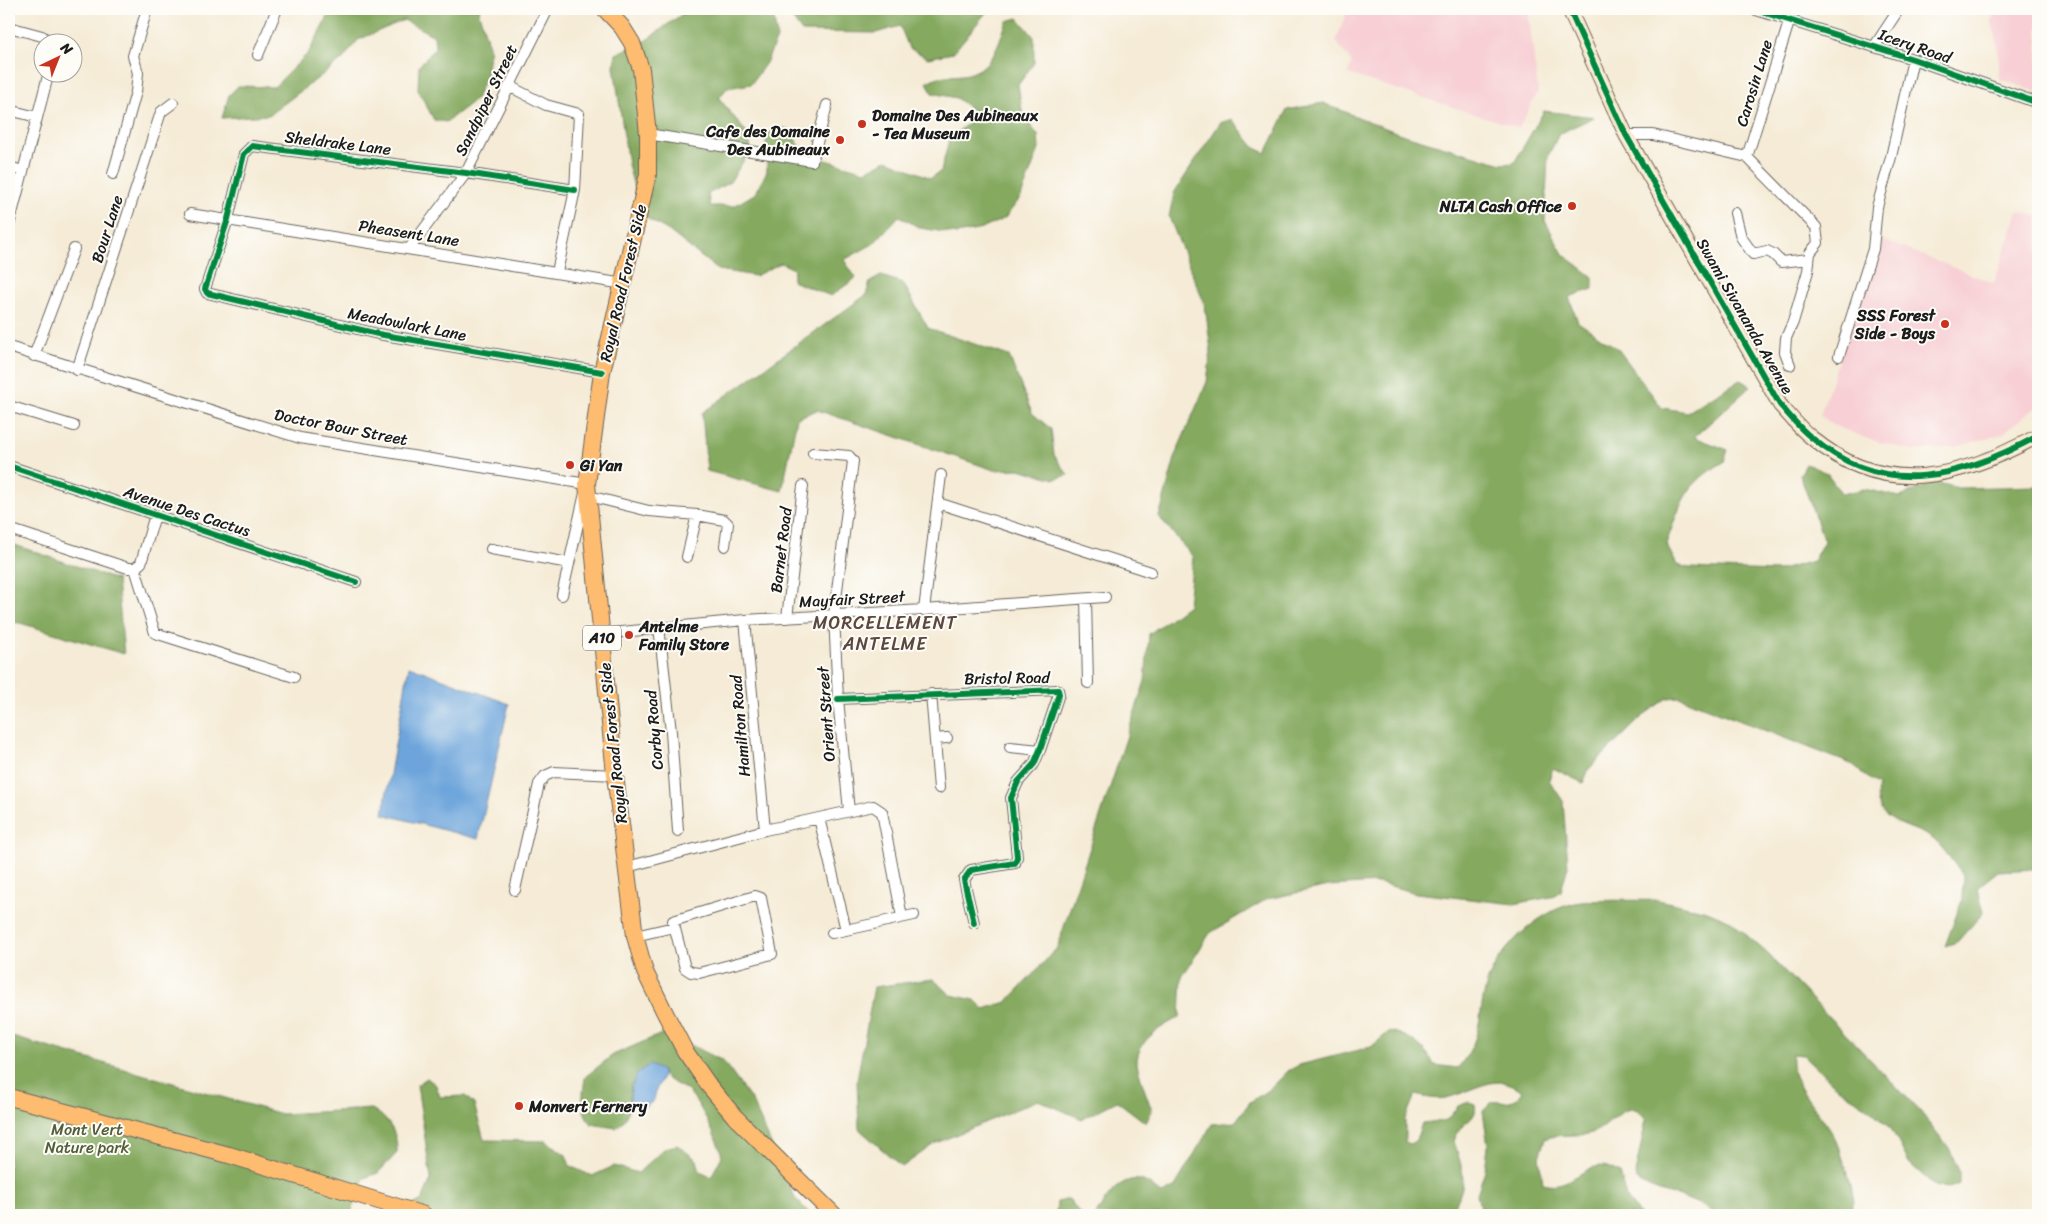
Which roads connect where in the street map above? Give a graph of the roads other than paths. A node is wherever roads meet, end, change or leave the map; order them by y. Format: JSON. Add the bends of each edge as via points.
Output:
{"nodes":[{"id":1,"x":147,"y":9,"type":"edge"},
{"id":2,"x":277,"y":9,"type":"edge"},
{"id":3,"x":548,"y":9,"type":"edge"},
{"id":4,"x":605,"y":9,"type":"edge"},
{"id":5,"x":1568,"y":9,"type":"edge"},
{"id":6,"x":1753,"y":9,"type":"edge"},
{"id":7,"x":1899,"y":9,"type":"edge"},
{"id":8,"x":1790,"y":19,"type":"junction"},
{"id":9,"x":9,"y":27,"type":"edge"},
{"id":10,"x":32,"y":34,"type":"edge"},
{"id":11,"x":1874,"y":47,"type":"junction"},
{"id":12,"x":258,"y":55,"type":"dead end"},
{"id":13,"x":1913,"y":59,"type":"junction"},
{"id":14,"x":46,"y":82,"type":"edge"},
{"id":15,"x":509,"y":86,"type":"junction"},
{"id":16,"x":172,"y":103,"type":"dead end"},
{"id":17,"x":2038,"y":103,"type":"edge"},
{"id":18,"x":827,"y":104,"type":"dead end"},
{"id":19,"x":9,"y":110,"type":"edge"},
{"id":20,"x":37,"y":117,"type":"junction"},
{"id":21,"x":648,"y":134,"type":"junction"},
{"id":22,"x":1626,"y":135,"type":"junction"},
{"id":23,"x":1747,"y":157,"type":"junction"},
{"id":24,"x":9,"y":167,"type":"edge"},
{"id":25,"x":23,"y":171,"type":"junction"},
{"id":26,"x":466,"y":173,"type":"junction"},
{"id":27,"x":113,"y":174,"type":"dead end"},
{"id":28,"x":576,"y":190,"type":"junction"},
{"id":29,"x":12,"y":197,"type":"edge"},
{"id":30,"x":1736,"y":213,"type":"dead end"},
{"id":31,"x":190,"y":214,"type":"dead end"},
{"id":32,"x":228,"y":219,"type":"junction"},
{"id":33,"x":9,"y":223,"type":"edge"},
{"id":34,"x":74,"y":249,"type":"dead end"},
{"id":35,"x":409,"y":249,"type":"junction"},
{"id":36,"x":1809,"y":259,"type":"junction"},
{"id":37,"x":557,"y":272,"type":"junction"},
{"id":38,"x":624,"y":284,"type":"junction"},
{"id":39,"x":207,"y":293,"type":"joint"},
{"id":40,"x":9,"y":347,"type":"edge"},
{"id":41,"x":34,"y":356,"type":"junction"},
{"id":42,"x":1839,"y":356,"type":"dead end"},
{"id":43,"x":1790,"y":365,"type":"dead end"},
{"id":44,"x":77,"y":370,"type":"junction"},
{"id":45,"x":602,"y":372,"type":"junction"},
{"id":46,"x":9,"y":406,"type":"edge"},
{"id":47,"x":74,"y":426,"type":"dead end"},
{"id":48,"x":2038,"y":436,"type":"edge"},
{"id":49,"x":813,"y":453,"type":"dead end"},
{"id":50,"x":9,"y":466,"type":"edge"},
{"id":51,"x":941,"y":475,"type":"dead end"},
{"id":52,"x":803,"y":486,"type":"dead end"},
{"id":53,"x":588,"y":490,"type":"junction"},
{"id":54,"x":938,"y":503,"type":"junction"},
{"id":55,"x":697,"y":515,"type":"junction"},
{"id":56,"x":156,"y":516,"type":"junction"},
{"id":57,"x":9,"y":529,"type":"edge"},
{"id":58,"x":725,"y":546,"type":"dead end"},
{"id":59,"x":492,"y":550,"type":"dead end"},
{"id":60,"x":687,"y":557,"type":"dead end"},
{"id":61,"x":570,"y":562,"type":"junction"},
{"id":62,"x":136,"y":568,"type":"junction"},
{"id":63,"x":1151,"y":572,"type":"dead end"},
{"id":64,"x":356,"y":582,"type":"dead end"},
{"id":65,"x":562,"y":595,"type":"dead end"},
{"id":66,"x":1105,"y":597,"type":"dead end"},
{"id":67,"x":1086,"y":599,"type":"junction"},
{"id":68,"x":924,"y":610,"type":"junction"},
{"id":69,"x":834,"y":615,"type":"junction"},
{"id":70,"x":788,"y":618,"type":"junction"},
{"id":71,"x":745,"y":620,"type":"junction"},
{"id":72,"x":658,"y":628,"type":"junction"},
{"id":73,"x":601,"y":634,"type":"junction"},
{"id":74,"x":294,"y":677,"type":"dead end"},
{"id":75,"x":1088,"y":683,"type":"dead end"},
{"id":76,"x":931,"y":694,"type":"junction"},
{"id":77,"x":838,"y":699,"type":"junction"},
{"id":78,"x":947,"y":738,"type":"dead end"},
{"id":79,"x":935,"y":739,"type":"junction"},
{"id":80,"x":1010,"y":747,"type":"dead end"},
{"id":81,"x":1040,"y":750,"type":"junction"},
{"id":82,"x":616,"y":775,"type":"junction"},
{"id":83,"x":939,"y":788,"type":"dead end"},
{"id":84,"x":849,"y":811,"type":"junction"},
{"id":85,"x":819,"y":818,"type":"junction"},
{"id":86,"x":765,"y":830,"type":"junction"},
{"id":87,"x":678,"y":831,"type":"dead end"},
{"id":88,"x":627,"y":867,"type":"junction"},
{"id":89,"x":515,"y":890,"type":"dead end"},
{"id":90,"x":914,"y":915,"type":"dead end"},
{"id":91,"x":902,"y":918,"type":"junction"},
{"id":92,"x":974,"y":923,"type":"dead end"},
{"id":93,"x":674,"y":927,"type":"junction"},
{"id":94,"x":846,"y":930,"type":"junction"},
{"id":95,"x":832,"y":933,"type":"dead end"},
{"id":96,"x":634,"y":936,"type":"junction"},
{"id":97,"x":9,"y":1097,"type":"edge"},
{"id":98,"x":424,"y":1215,"type":"edge"},
{"id":99,"x":834,"y":1215,"type":"edge"}],
"edges":[{"from":1,"to":27,"type":"street","via":[[133,56],[138,74],[136,92]]},
{"from":2,"to":12,"type":"street"},
{"from":3,"to":15,"type":"street","name":"Sandpiper Street"},
{"from":4,"to":21,"type":"main road","name":"Royal Road Forest Side","number":"A10","via":[[632,42],[641,70]]},
{"from":5,"to":22,"type":"street","name":"Swami Sivananda Avenue"},
{"from":6,"to":8,"type":"street","name":"Icery Road"},
{"from":7,"to":11,"type":"street"},
{"from":8,"to":11,"type":"street","name":"Icery Road"},
{"from":8,"to":23,"type":"street","name":"Carosin Lane"},
{"from":9,"to":10,"type":"street"},
{"from":11,"to":13,"type":"street","name":"Icery Road"},
{"from":13,"to":17,"type":"street","name":"Icery Road"},
{"from":13,"to":42,"type":"street","via":[[1877,207],[1873,249]]},
{"from":14,"to":20,"type":"street"},
{"from":15,"to":26,"type":"street","name":"Sandpiper Street"},
{"from":15,"to":28,"type":"street","via":[[546,105],[580,114]]},
{"from":16,"to":44,"type":"street","name":"Bour Lane","via":[[161,112]]},
{"from":18,"to":21,"type":"street","via":[[812,160]]},
{"from":19,"to":20,"type":"street"},
{"from":20,"to":25,"type":"street"},
{"from":21,"to":38,"type":"main road","name":"Royal Road Forest Side","number":"A10","via":[[648,174]]},
{"from":22,"to":23,"type":"street","via":[[1653,135]]},
{"from":22,"to":48,"type":"street","name":"Swami Sivananda Avenue","via":[[1780,405],[1811,438],[1834,454],[1869,470],[1928,477],[1960,471]]},
{"from":23,"to":36,"type":"street","via":[[1816,227],[1818,243]]},
{"from":24,"to":25,"type":"street"},
{"from":25,"to":29,"type":"street"},
{"from":26,"to":28,"type":"street","name":"Sheldrake Lane"},
{"from":26,"to":32,"type":"street","name":"Sheldrake Lane","via":[[252,146],[244,154]]},
{"from":26,"to":35,"type":"street","name":"Sandpiper Street"},
{"from":28,"to":37,"type":"street"},
{"from":29,"to":33,"type":"street"},
{"from":30,"to":36,"type":"street","via":[[1741,237],[1754,254],[1767,251],[1781,262]]},
{"from":31,"to":32,"type":"street","name":"Pheasent Lane"},
{"from":32,"to":35,"type":"street","name":"Pheasent Lane"},
{"from":32,"to":39,"type":"street","name":"Sheldrake Lane","via":[[205,289]]},
{"from":34,"to":41,"type":"street"},
{"from":35,"to":37,"type":"street","name":"Pheasent Lane"},
{"from":36,"to":43,"type":"street","via":[[1786,338],[1785,352]]},
{"from":37,"to":38,"type":"street","name":"Pheasent Lane"},
{"from":38,"to":45,"type":"main road","name":"Royal Road Forest Side","number":"A10"},
{"from":39,"to":45,"type":"street","name":"Meadowlark Lane","via":[[378,334]]},
{"from":40,"to":41,"type":"street","name":"Doctor Bour Street"},
{"from":41,"to":44,"type":"street","name":"Doctor Bour Street"},
{"from":44,"to":53,"type":"street","name":"Doctor Bour Street","via":[[300,438]]},
{"from":45,"to":53,"type":"main road","name":"Royal Road Forest Side","number":"A10"},
{"from":46,"to":47,"type":"street"},
{"from":49,"to":69,"type":"street","name":"Orient Street","via":[[849,456],[853,461]]},
{"from":50,"to":56,"type":"street","name":"Avenue Des Cactus"},
{"from":51,"to":54,"type":"street"},
{"from":52,"to":70,"type":"street","name":"Barnet Road"},
{"from":53,"to":55,"type":"street","name":"Doctor Bour Street","via":[[649,511]]},
{"from":53,"to":61,"type":"street"},
{"from":53,"to":73,"type":"main road","name":"Royal Road Forest Side","number":"A10"},
{"from":54,"to":63,"type":"street"},
{"from":54,"to":68,"type":"street"},
{"from":55,"to":58,"type":"street","name":"Doctor Bour Street","via":[[727,522]]},
{"from":55,"to":60,"type":"street"},
{"from":56,"to":62,"type":"street","via":[[141,562]]},
{"from":56,"to":64,"type":"street","name":"Avenue Des Cactus"},
{"from":57,"to":62,"type":"street"},
{"from":59,"to":61,"type":"street"},
{"from":61,"to":65,"type":"street"},
{"from":62,"to":74,"type":"street","via":[[155,633]]},
{"from":66,"to":67,"type":"street","name":"Mayfair Street"},
{"from":67,"to":68,"type":"street","name":"Mayfair Street"},
{"from":67,"to":75,"type":"street"},
{"from":68,"to":69,"type":"street","name":"Mayfair Street"},
{"from":69,"to":70,"type":"street","name":"Mayfair Street"},
{"from":69,"to":77,"type":"street","name":"Orient Street"},
{"from":70,"to":71,"type":"street","name":"Mayfair Street"},
{"from":71,"to":72,"type":"street","name":"Mayfair Street"},
{"from":71,"to":86,"type":"street","name":"Hamilton Road"},
{"from":72,"to":73,"type":"street","name":"Mayfair Street"},
{"from":72,"to":87,"type":"street","name":"Corby Road"},
{"from":73,"to":82,"type":"main road","name":"Royal Road Forest Side","number":"A10"},
{"from":76,"to":77,"type":"street","name":"Bristol Road"},
{"from":76,"to":79,"type":"street"},
{"from":76,"to":81,"type":"street","name":"Bristol Road","via":[[1058,690]]},
{"from":77,"to":84,"type":"street","name":"Orient Street"},
{"from":78,"to":79,"type":"street"},
{"from":79,"to":83,"type":"street"},
{"from":80,"to":81,"type":"street"},
{"from":81,"to":92,"type":"street","name":"Bristol Road","via":[[1011,798],[1015,863],[971,870],[966,874],[964,880]]},
{"from":82,"to":88,"type":"main road","name":"Royal Road Forest Side","number":"A10"},
{"from":82,"to":89,"type":"street","via":[[554,772],[545,776],[539,784]]},
{"from":84,"to":85,"type":"street"},
{"from":84,"to":91,"type":"street","via":[[874,806],[882,812]]},
{"from":85,"to":86,"type":"street"},
{"from":85,"to":94,"type":"street"},
{"from":86,"to":88,"type":"street"},
{"from":88,"to":96,"type":"main road","name":"Royal Road Forest Side","number":"A10"},
{"from":90,"to":91,"type":"street"},
{"from":91,"to":94,"type":"street"},
{"from":93,"to":93,"type":"street","via":[[675,919],[759,896],[773,950],[770,956],[691,972],[682,961]]},
{"from":93,"to":96,"type":"street"},
{"from":94,"to":95,"type":"street"},
{"from":96,"to":99,"type":"main road","name":"Royal Road Forest Side","number":"A10","via":[[645,972],[665,1013],[685,1051],[710,1087],[735,1117]]},
{"from":97,"to":98,"type":"main road","via":[[229,1155]]}]}
